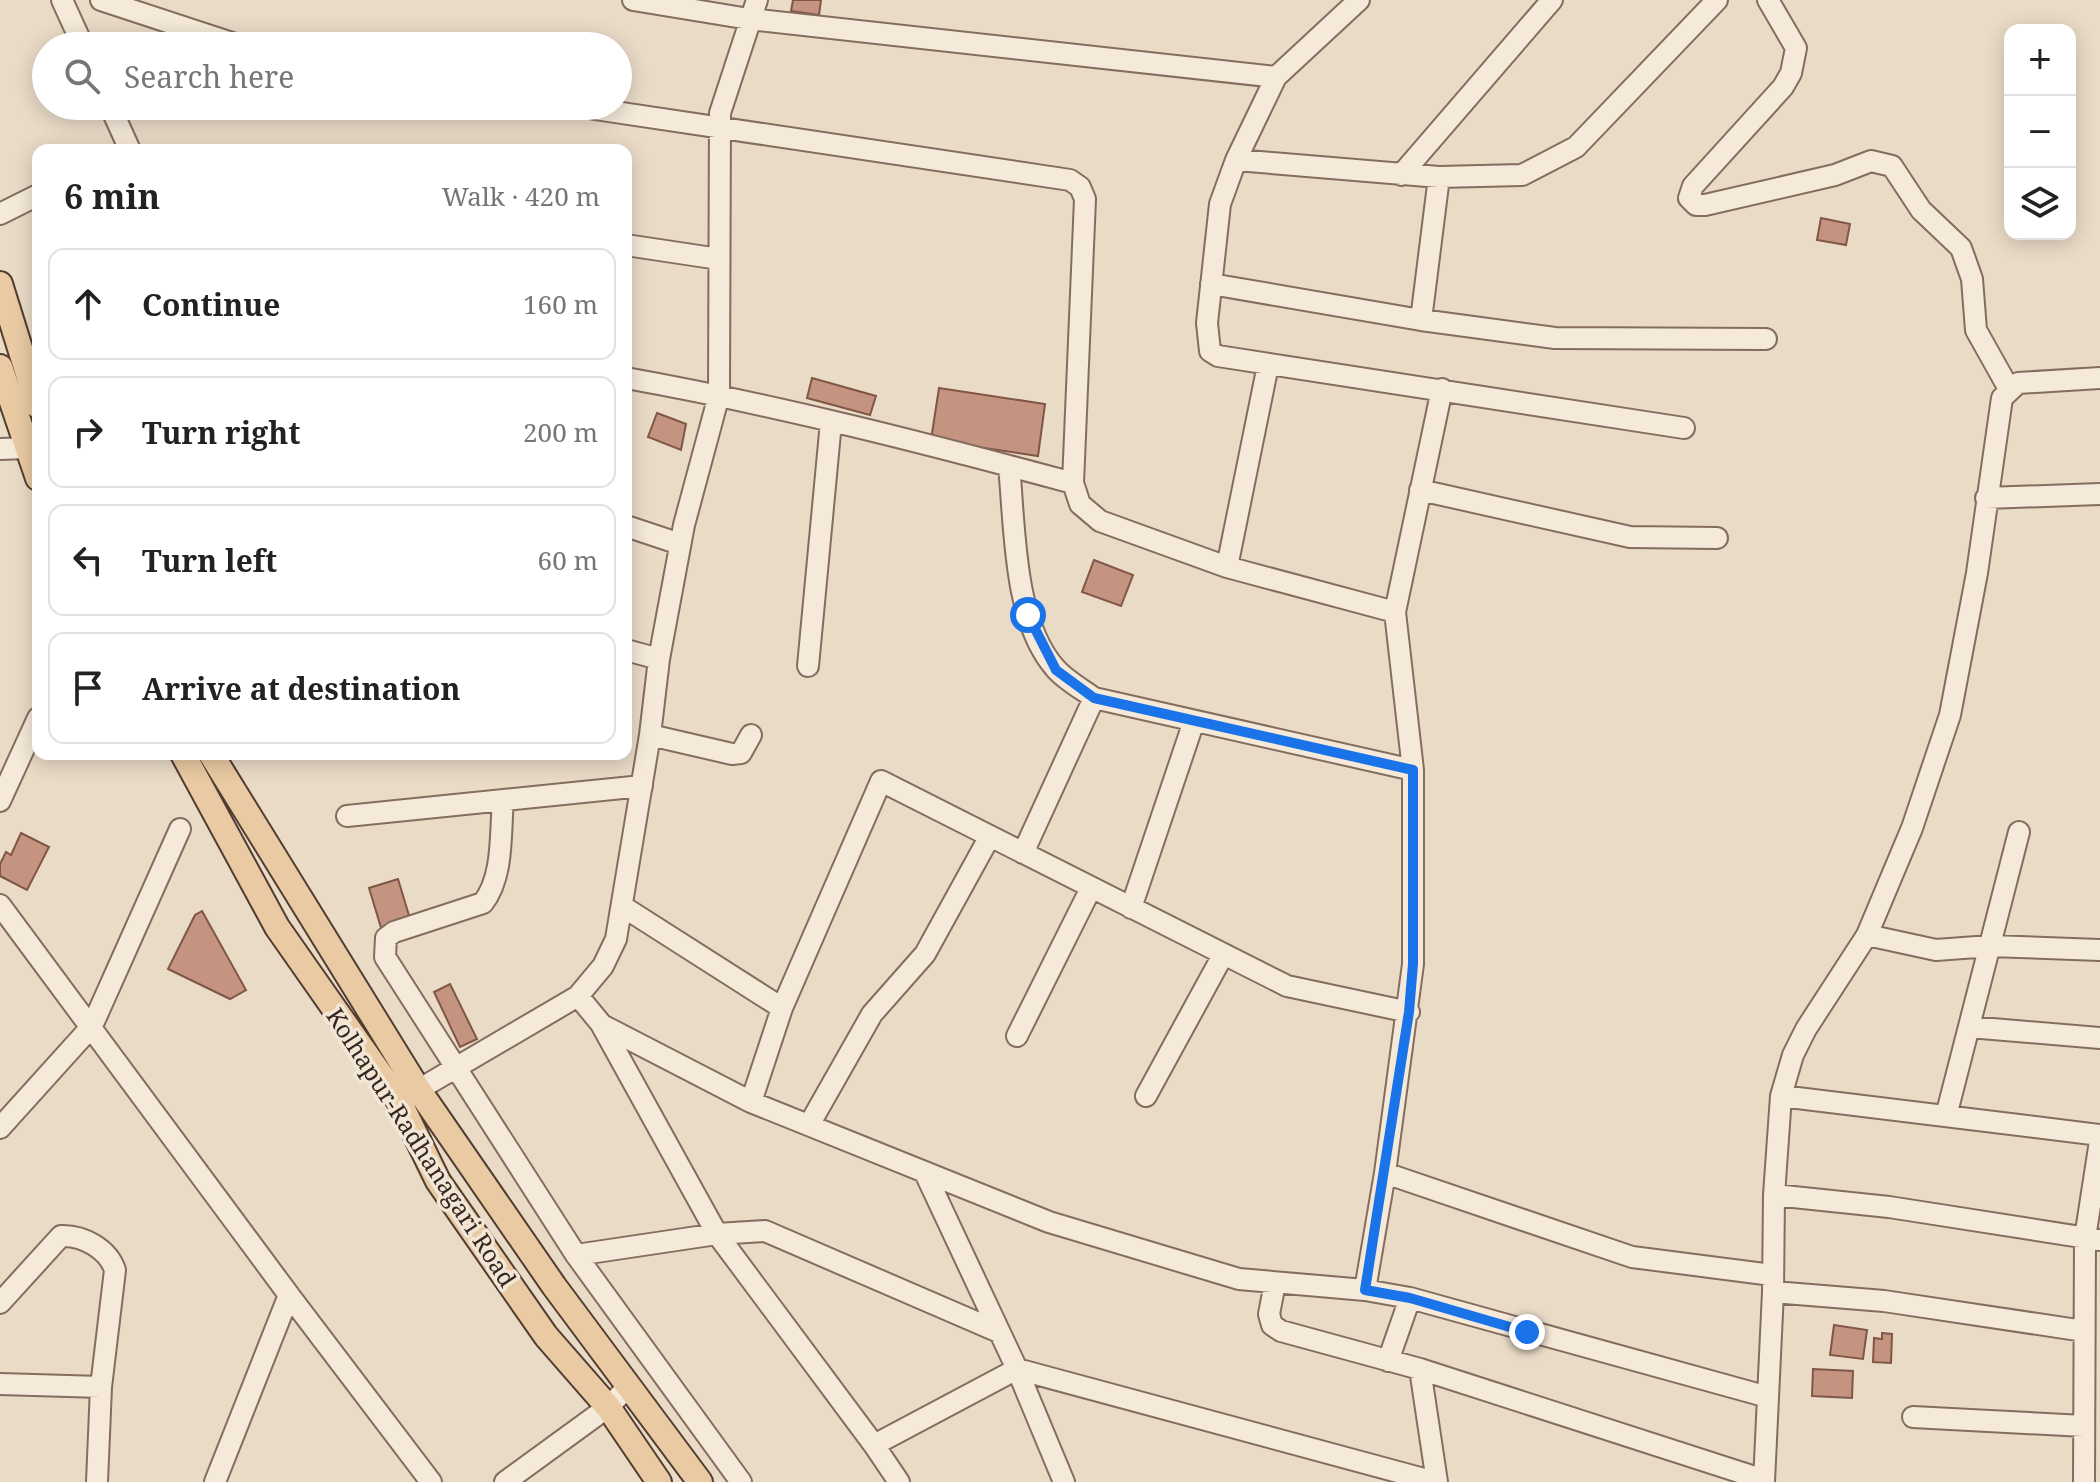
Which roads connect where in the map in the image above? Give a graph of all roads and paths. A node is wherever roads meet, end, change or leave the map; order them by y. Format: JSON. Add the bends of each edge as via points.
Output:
{"nodes":[{"id":1,"x":62,"y":0,"type":"edge"},
{"id":2,"x":101,"y":0,"type":"edge"},
{"id":3,"x":633,"y":0,"type":"edge"},
{"id":4,"x":1359,"y":0,"type":"edge"},
{"id":5,"x":1552,"y":0,"type":"edge"},
{"id":6,"x":1717,"y":0,"type":"edge"},
{"id":7,"x":1768,"y":0,"type":"edge"},
{"id":8,"x":123,"y":4,"type":"edge"},
{"id":9,"x":753,"y":10,"type":"edge"},
{"id":10,"x":77,"y":32,"type":"edge"},
{"id":11,"x":202,"y":32,"type":"edge"},
{"id":12,"x":1276,"y":77,"type":"junction"},
{"id":13,"x":632,"y":116,"type":"edge"},
{"id":14,"x":116,"y":120,"type":"edge"},
{"id":15,"x":719,"y":130,"type":"junction"},
{"id":16,"x":126,"y":144,"type":"edge"},
{"id":17,"x":1236,"y":160,"type":"junction"},
{"id":18,"x":1401,"y":175,"type":"junction"},
{"id":19,"x":1439,"y":177,"type":"junction"},
{"id":20,"x":32,"y":198,"type":"edge"},
{"id":21,"x":0,"y":214,"type":"edge"},
{"id":22,"x":632,"y":246,"type":"edge"},
{"id":23,"x":719,"y":259,"type":"junction"},
{"id":24,"x":0,"y":284,"type":"edge"},
{"id":25,"x":1211,"y":284,"type":"junction"},
{"id":26,"x":1421,"y":320,"type":"junction"},
{"id":27,"x":1766,"y":339,"type":"dead end"},
{"id":28,"x":1268,"y":365,"type":"junction"},
{"id":29,"x":0,"y":367,"type":"edge"},
{"id":30,"x":2100,"y":378,"type":"edge"},
{"id":31,"x":632,"y":379,"type":"edge"},
{"id":32,"x":32,"y":387,"type":"edge"},
{"id":33,"x":1442,"y":389,"type":"junction"},
{"id":34,"x":2009,"y":389,"type":"junction"},
{"id":35,"x":719,"y":395,"type":"junction"},
{"id":36,"x":831,"y":422,"type":"junction"},
{"id":37,"x":1684,"y":428,"type":"dead end"},
{"id":38,"x":28,"y":448,"type":"junction"},
{"id":39,"x":0,"y":449,"type":"edge"},
{"id":40,"x":32,"y":460,"type":"edge"},
{"id":41,"x":1009,"y":466,"type":"junction"},
{"id":42,"x":1073,"y":483,"type":"junction"},
{"id":43,"x":1420,"y":490,"type":"junction"},
{"id":44,"x":2100,"y":494,"type":"edge"},
{"id":45,"x":1986,"y":498,"type":"junction"},
{"id":46,"x":632,"y":528,"type":"edge"},
{"id":47,"x":1717,"y":538,"type":"dead end"},
{"id":48,"x":680,"y":544,"type":"junction"},
{"id":49,"x":1227,"y":567,"type":"junction"},
{"id":50,"x":1395,"y":612,"type":"junction"},
{"id":51,"x":632,"y":652,"type":"edge"},
{"id":52,"x":659,"y":659,"type":"junction"},
{"id":53,"x":808,"y":666,"type":"dead end"},
{"id":54,"x":1094,"y":698,"type":"junction"},
{"id":55,"x":1194,"y":721,"type":"junction"},
{"id":56,"x":32,"y":731,"type":"edge"},
{"id":57,"x":650,"y":735,"type":"junction"},
{"id":58,"x":751,"y":735,"type":"dead end"},
{"id":59,"x":186,"y":760,"type":"edge"},
{"id":60,"x":214,"y":760,"type":"edge"},
{"id":61,"x":1413,"y":770,"type":"junction"},
{"id":62,"x":642,"y":786,"type":"junction"},
{"id":63,"x":503,"y":800,"type":"junction"},
{"id":64,"x":0,"y":801,"type":"edge"},
{"id":65,"x":347,"y":816,"type":"dead end"},
{"id":66,"x":180,"y":829,"type":"dead end"},
{"id":67,"x":2019,"y":832,"type":"dead end"},
{"id":68,"x":990,"y":836,"type":"junction"},
{"id":69,"x":1023,"y":853,"type":"junction"},
{"id":70,"x":1091,"y":888,"type":"junction"},
{"id":71,"x":0,"y":905,"type":"edge"},
{"id":72,"x":622,"y":906,"type":"junction"},
{"id":73,"x":1131,"y":908,"type":"junction"},
{"id":74,"x":1867,"y":935,"type":"junction"},
{"id":75,"x":1990,"y":946,"type":"junction"},
{"id":76,"x":2100,"y":950,"type":"edge"},
{"id":77,"x":1223,"y":955,"type":"junction"},
{"id":78,"x":578,"y":996,"type":"junction"},
{"id":79,"x":782,"y":1008,"type":"junction"},
{"id":80,"x":1409,"y":1012,"type":"junction"},
{"id":81,"x":602,"y":1025,"type":"junction"},
{"id":82,"x":92,"y":1026,"type":"junction"},
{"id":83,"x":1969,"y":1027,"type":"junction"},
{"id":84,"x":1017,"y":1036,"type":"dead end"},
{"id":85,"x":2100,"y":1038,"type":"edge"},
{"id":86,"x":456,"y":1065,"type":"junction"},
{"id":87,"x":408,"y":1095,"type":"junction"},
{"id":88,"x":1146,"y":1096,"type":"dead end"},
{"id":89,"x":1781,"y":1096,"type":"junction"},
{"id":90,"x":751,"y":1102,"type":"junction"},
{"id":91,"x":1946,"y":1116,"type":"junction"},
{"id":92,"x":809,"y":1125,"type":"junction"},
{"id":93,"x":0,"y":1128,"type":"edge"},
{"id":94,"x":2100,"y":1138,"type":"edge"},
{"id":95,"x":925,"y":1173,"type":"junction"},
{"id":96,"x":1385,"y":1173,"type":"junction"},
{"id":97,"x":1774,"y":1195,"type":"junction"},
{"id":98,"x":717,"y":1234,"type":"junction"},
{"id":99,"x":2093,"y":1239,"type":"edge"},
{"id":100,"x":576,"y":1255,"type":"junction"},
{"id":101,"x":1275,"y":1283,"type":"junction"},
{"id":102,"x":1773,"y":1283,"type":"junction"},
{"id":103,"x":1365,"y":1290,"type":"junction"},
{"id":104,"x":289,"y":1295,"type":"junction"},
{"id":105,"x":1410,"y":1298,"type":"junction"},
{"id":106,"x":0,"y":1303,"type":"edge"},
{"id":107,"x":2084,"y":1331,"type":"junction"},
{"id":108,"x":999,"y":1332,"type":"junction"},
{"id":109,"x":2092,"y":1353,"type":"edge"},
{"id":110,"x":1388,"y":1361,"type":"junction"},
{"id":111,"x":1017,"y":1369,"type":"junction"},
{"id":112,"x":1420,"y":1369,"type":"junction"},
{"id":113,"x":0,"y":1384,"type":"edge"},
{"id":114,"x":629,"y":1386,"type":"junction"},
{"id":115,"x":101,"y":1387,"type":"junction"},
{"id":116,"x":1768,"y":1397,"type":"junction"},
{"id":117,"x":608,"y":1407,"type":"junction"},
{"id":118,"x":1913,"y":1417,"type":"dead end"},
{"id":119,"x":2084,"y":1426,"type":"junction"},
{"id":120,"x":874,"y":1445,"type":"junction"},
{"id":121,"x":1764,"y":1481,"type":"edge"},
{"id":122,"x":97,"y":1482,"type":"edge"},
{"id":123,"x":215,"y":1482,"type":"edge"},
{"id":124,"x":431,"y":1482,"type":"edge"},
{"id":125,"x":505,"y":1482,"type":"edge"},
{"id":126,"x":659,"y":1482,"type":"edge"},
{"id":127,"x":700,"y":1482,"type":"edge"},
{"id":128,"x":741,"y":1482,"type":"edge"},
{"id":129,"x":899,"y":1482,"type":"edge"},
{"id":130,"x":1064,"y":1482,"type":"edge"},
{"id":131,"x":1436,"y":1482,"type":"edge"},
{"id":132,"x":2084,"y":1482,"type":"edge"}],
"edges":[{"from":1,"to":10,"type":"street"},
{"from":2,"to":8,"type":"street"},
{"from":3,"to":9,"type":"street"},
{"from":4,"to":12,"type":"street"},
{"from":5,"to":18,"type":"street"},
{"from":6,"to":19,"type":"street","via":[[1576,147],[1522,175]]},
{"from":7,"to":34,"type":"street","via":[[1796,48],[1791,73],[1693,186],[1692,203],[1705,205],[1835,175],[1871,161],[1892,166],[1921,210],[1961,248],[1972,279],[1976,330]]},
{"from":8,"to":11,"type":"street"},
{"from":9,"to":12,"type":"street"},
{"from":9,"to":15,"type":"street"},
{"from":12,"to":17,"type":"street"},
{"from":13,"to":15,"type":"street"},
{"from":14,"to":16,"type":"street"},
{"from":15,"to":23,"type":"street"},
{"from":15,"to":42,"type":"street","via":[[1059,178],[1080,187],[1085,199]]},
{"from":17,"to":18,"type":"street"},
{"from":17,"to":25,"type":"street","via":[[1220,204]]},
{"from":18,"to":19,"type":"street"},
{"from":19,"to":26,"type":"street"},
{"from":20,"to":21,"type":"street"},
{"from":22,"to":23,"type":"street"},
{"from":23,"to":35,"type":"street"},
{"from":24,"to":32,"type":"main road"},
{"from":25,"to":26,"type":"street"},
{"from":25,"to":28,"type":"street","via":[[1210,351]]},
{"from":26,"to":27,"type":"street","via":[[1555,338]]},
{"from":28,"to":33,"type":"street"},
{"from":28,"to":49,"type":"street"},
{"from":29,"to":38,"type":"main road"},
{"from":30,"to":34,"type":"street","via":[[2018,383]]},
{"from":31,"to":35,"type":"street"},
{"from":33,"to":37,"type":"street"},
{"from":33,"to":43,"type":"street"},
{"from":34,"to":45,"type":"street","via":[[1998,413]]},
{"from":35,"to":36,"type":"street"},
{"from":35,"to":48,"type":"street"},
{"from":36,"to":41,"type":"street"},
{"from":36,"to":53,"type":"street"},
{"from":38,"to":39,"type":"street"},
{"from":38,"to":40,"type":"main road"},
{"from":41,"to":42,"type":"street"},
{"from":41,"to":54,"type":"street","via":[[1028,615],[1056,670]]},
{"from":42,"to":49,"type":"street","via":[[1080,504],[1100,521]]},
{"from":43,"to":47,"type":"street","via":[[1630,537]]},
{"from":43,"to":50,"type":"street"},
{"from":44,"to":45,"type":"street"},
{"from":45,"to":74,"type":"street","via":[[1950,715],[1912,828]]},
{"from":46,"to":48,"type":"street"},
{"from":48,"to":52,"type":"street"},
{"from":49,"to":50,"type":"street"},
{"from":50,"to":61,"type":"street"},
{"from":51,"to":52,"type":"street"},
{"from":52,"to":57,"type":"street"},
{"from":54,"to":55,"type":"street"},
{"from":54,"to":69,"type":"street"},
{"from":55,"to":61,"type":"street"},
{"from":55,"to":73,"type":"street"},
{"from":56,"to":64,"type":"street"},
{"from":57,"to":58,"type":"street","via":[[732,754],[741,753]]},
{"from":57,"to":62,"type":"street"},
{"from":59,"to":87,"type":"main road","name":"Kolhapur-Radhanagari Road","via":[[277,927]]},
{"from":60,"to":87,"type":"main road"},
{"from":61,"to":80,"type":"street"},
{"from":62,"to":63,"type":"street"},
{"from":62,"to":72,"type":"street"},
{"from":63,"to":65,"type":"street"},
{"from":63,"to":86,"type":"street","via":[[496,878],[483,903],[394,932],[383,947]]},
{"from":66,"to":82,"type":"street"},
{"from":67,"to":75,"type":"street"},
{"from":68,"to":69,"type":"street"},
{"from":68,"to":79,"type":"street","via":[[881,781]]},
{"from":68,"to":92,"type":"street","via":[[925,954],[880,1001]]},
{"from":69,"to":70,"type":"street"},
{"from":70,"to":73,"type":"street"},
{"from":70,"to":84,"type":"street"},
{"from":71,"to":82,"type":"street"},
{"from":72,"to":78,"type":"street","via":[[611,953]]},
{"from":72,"to":79,"type":"street"},
{"from":73,"to":77,"type":"street"},
{"from":74,"to":75,"type":"street","via":[[1936,950]]},
{"from":74,"to":89,"type":"street","via":[[1806,1029]]},
{"from":75,"to":76,"type":"street"},
{"from":75,"to":83,"type":"street"},
{"from":77,"to":80,"type":"street","via":[[1303,991]]},
{"from":77,"to":88,"type":"street"},
{"from":78,"to":81,"type":"street"},
{"from":78,"to":86,"type":"street"},
{"from":79,"to":90,"type":"street"},
{"from":80,"to":96,"type":"street"},
{"from":81,"to":90,"type":"street"},
{"from":81,"to":98,"type":"street"},
{"from":82,"to":93,"type":"street"},
{"from":82,"to":104,"type":"street"},
{"from":83,"to":85,"type":"street"},
{"from":83,"to":91,"type":"street"},
{"from":86,"to":87,"type":"street"},
{"from":86,"to":100,"type":"street"},
{"from":87,"to":114,"type":"main road"},
{"from":87,"to":117,"type":"main road","name":"Kolhapur-Radhanagari Road","via":[[438,1181],[546,1336]]},
{"from":89,"to":91,"type":"street"},
{"from":89,"to":97,"type":"street"},
{"from":90,"to":92,"type":"street"},
{"from":91,"to":94,"type":"street"},
{"from":92,"to":95,"type":"street"},
{"from":94,"to":99,"type":"street"},
{"from":95,"to":101,"type":"street","via":[[1049,1222],[1239,1279]]},
{"from":95,"to":108,"type":"street"},
{"from":96,"to":102,"type":"street","via":[[1632,1257]]},
{"from":96,"to":103,"type":"street"},
{"from":97,"to":99,"type":"street"},
{"from":97,"to":102,"type":"street"},
{"from":98,"to":100,"type":"street"},
{"from":98,"to":108,"type":"street","via":[[765,1231]]},
{"from":98,"to":120,"type":"street"},
{"from":99,"to":107,"type":"street"},
{"from":100,"to":128,"type":"street"},
{"from":101,"to":103,"type":"street"},
{"from":101,"to":110,"type":"street","via":[[1272,1325]]},
{"from":102,"to":107,"type":"street"},
{"from":102,"to":116,"type":"street"},
{"from":103,"to":105,"type":"street"},
{"from":104,"to":123,"type":"street"},
{"from":104,"to":124,"type":"street"},
{"from":105,"to":110,"type":"street"},
{"from":105,"to":116,"type":"street"},
{"from":106,"to":115,"type":"street","via":[[61,1236],[73,1235],[101,1249],[115,1270]]},
{"from":107,"to":109,"type":"street"},
{"from":108,"to":111,"type":"street"},
{"from":109,"to":119,"type":"street"},
{"from":110,"to":112,"type":"street"},
{"from":111,"to":120,"type":"street"},
{"from":111,"to":130,"type":"street"},
{"from":111,"to":131,"type":"street"},
{"from":112,"to":121,"type":"street"},
{"from":112,"to":131,"type":"street"},
{"from":113,"to":115,"type":"street"},
{"from":114,"to":117,"type":"street"},
{"from":114,"to":127,"type":"main road"},
{"from":115,"to":122,"type":"street"},
{"from":116,"to":121,"type":"street"},
{"from":117,"to":125,"type":"street"},
{"from":117,"to":126,"type":"main road","name":"Kolhapur-Radhanagari Road"},
{"from":118,"to":119,"type":"street"},
{"from":119,"to":132,"type":"street"},
{"from":120,"to":129,"type":"street"}]}
